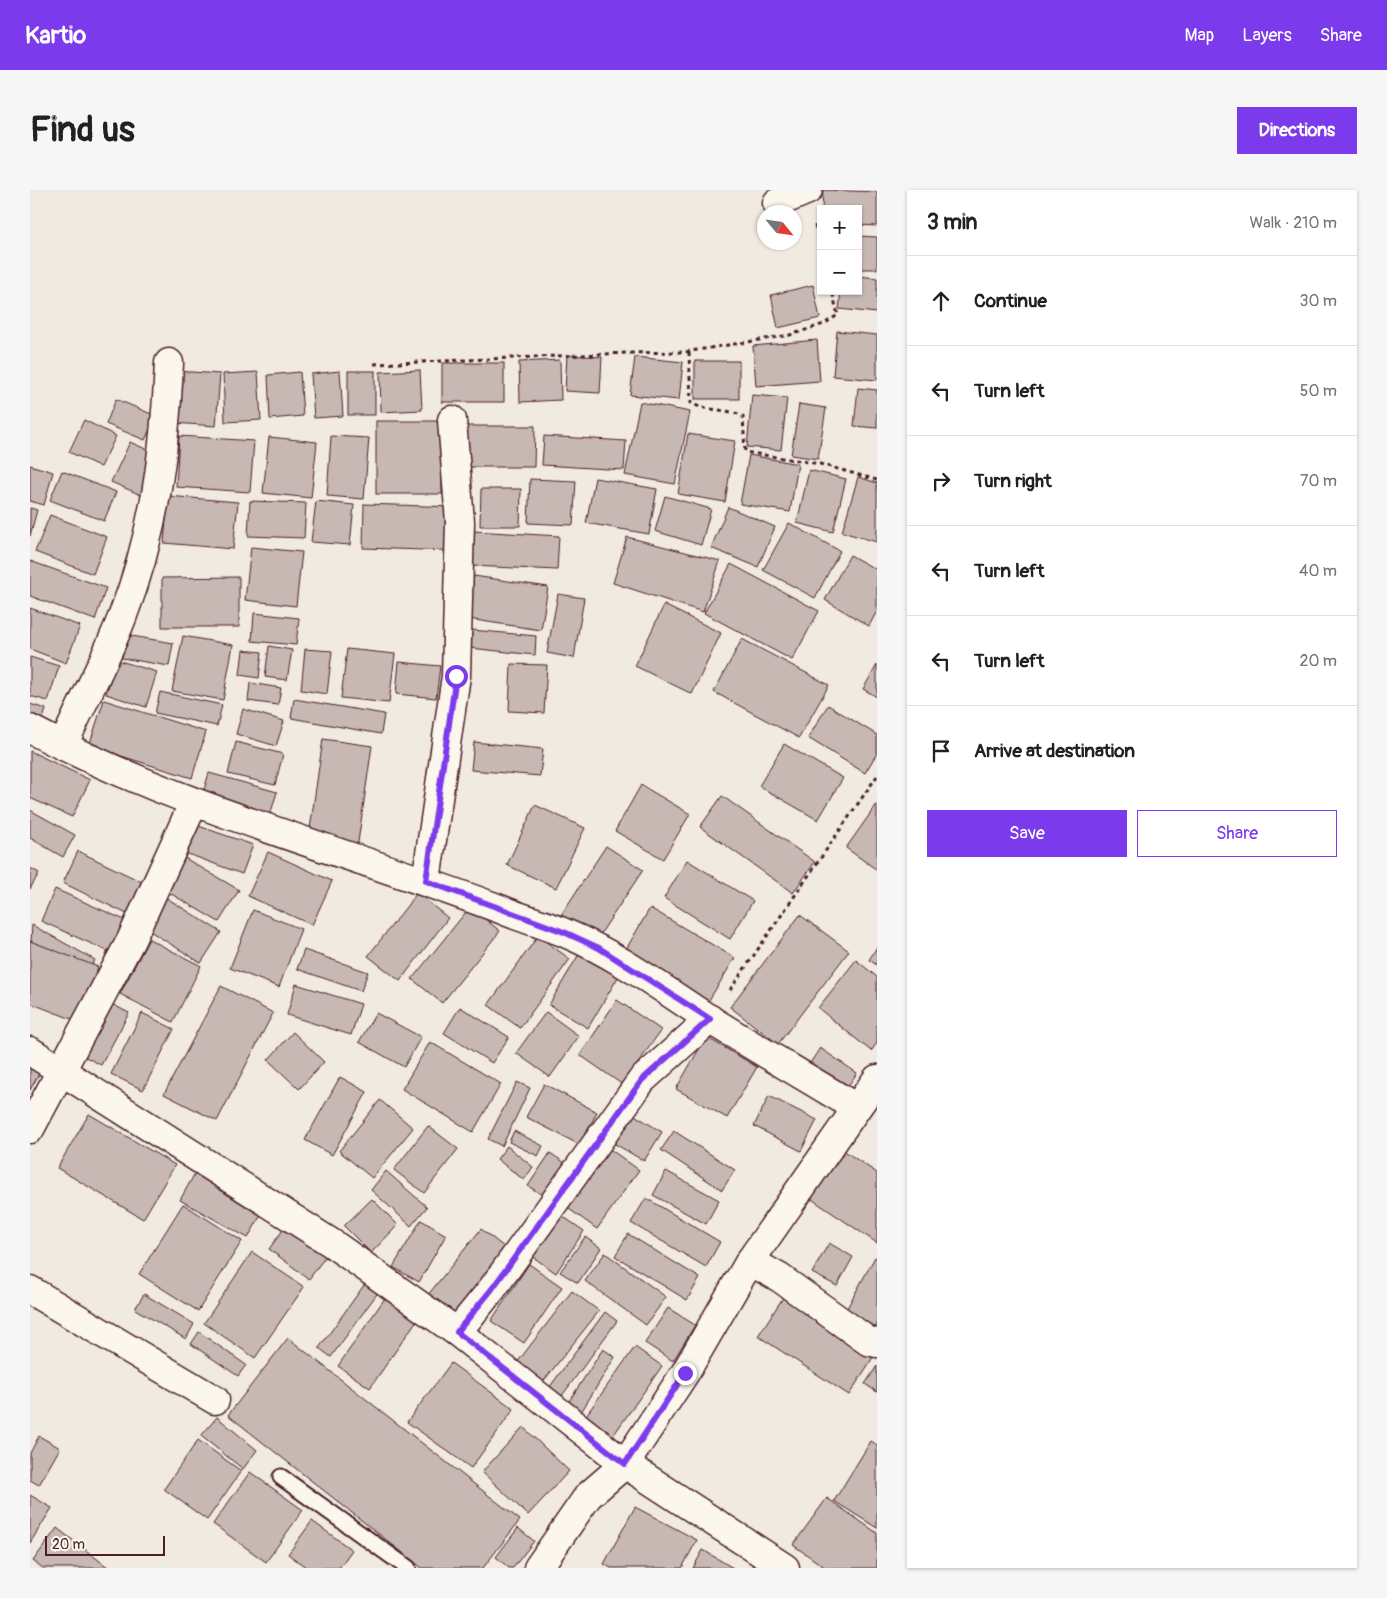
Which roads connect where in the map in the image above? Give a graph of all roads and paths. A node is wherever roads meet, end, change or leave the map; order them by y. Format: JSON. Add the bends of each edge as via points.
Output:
{"nodes":[{"id":1,"x":808,"y":190,"type":"edge"},
{"id":2,"x":777,"y":203,"type":"dead end"},
{"id":3,"x":833,"y":295,"type":"edge"},
{"id":4,"x":689,"y":352,"type":"junction"},
{"id":5,"x":169,"y":363,"type":"dead end"},
{"id":6,"x":374,"y":364,"type":"dead end"},
{"id":7,"x":452,"y":420,"type":"dead end"},
{"id":8,"x":877,"y":480,"type":"edge"},
{"id":9,"x":30,"y":728,"type":"edge"},
{"id":10,"x":63,"y":746,"type":"junction"},
{"id":11,"x":877,"y":776,"type":"edge"},
{"id":12,"x":194,"y":802,"type":"junction"},
{"id":13,"x":426,"y":881,"type":"junction"},
{"id":14,"x":710,"y":1019,"type":"junction"},
{"id":15,"x":30,"y":1051,"type":"edge"},
{"id":16,"x":62,"y":1070,"type":"junction"},
{"id":17,"x":877,"y":1079,"type":"edge"},
{"id":18,"x":855,"y":1108,"type":"junction"},
{"id":19,"x":30,"y":1130,"type":"edge"},
{"id":20,"x":750,"y":1261,"type":"junction"},
{"id":21,"x":30,"y":1290,"type":"edge"},
{"id":22,"x":457,"y":1332,"type":"junction"},
{"id":23,"x":877,"y":1342,"type":"edge"},
{"id":24,"x":215,"y":1400,"type":"dead end"},
{"id":25,"x":625,"y":1464,"type":"junction"},
{"id":26,"x":281,"y":1477,"type":"dead end"},
{"id":27,"x":408,"y":1568,"type":"edge"},
{"id":28,"x":538,"y":1568,"type":"edge"},
{"id":29,"x":785,"y":1568,"type":"edge"}],
"edges":[{"from":1,"to":2,"type":"street"},
{"from":3,"to":4,"type":"path","via":[[838,315],[824,324],[790,335]]},
{"from":4,"to":6,"type":"path"},
{"from":4,"to":8,"type":"path","via":[[691,403],[734,411],[743,416],[745,452],[820,464]]},
{"from":5,"to":10,"type":"street","via":[[162,460],[148,535],[123,617]]},
{"from":7,"to":13,"type":"street","via":[[460,522],[456,676]]},
{"from":9,"to":10,"type":"street"},
{"from":10,"to":12,"type":"street"},
{"from":11,"to":14,"type":"path"},
{"from":12,"to":13,"type":"street","via":[[344,856]]},
{"from":12,"to":16,"type":"street","via":[[131,940]]},
{"from":13,"to":14,"type":"street","via":[[599,948]]},
{"from":14,"to":18,"type":"street"},
{"from":14,"to":22,"type":"street","via":[[642,1080],[492,1289]]},
{"from":15,"to":16,"type":"street"},
{"from":16,"to":19,"type":"street"},
{"from":16,"to":22,"type":"street","via":[[333,1244]]},
{"from":17,"to":18,"type":"street"},
{"from":18,"to":20,"type":"street"},
{"from":20,"to":23,"type":"street","via":[[780,1278],[868,1341]]},
{"from":20,"to":25,"type":"street","via":[[685,1373]]},
{"from":21,"to":24,"type":"street"},
{"from":22,"to":25,"type":"street"},
{"from":25,"to":28,"type":"street","via":[[588,1496]]},
{"from":25,"to":29,"type":"street"},
{"from":26,"to":27,"type":"lane"}]}
